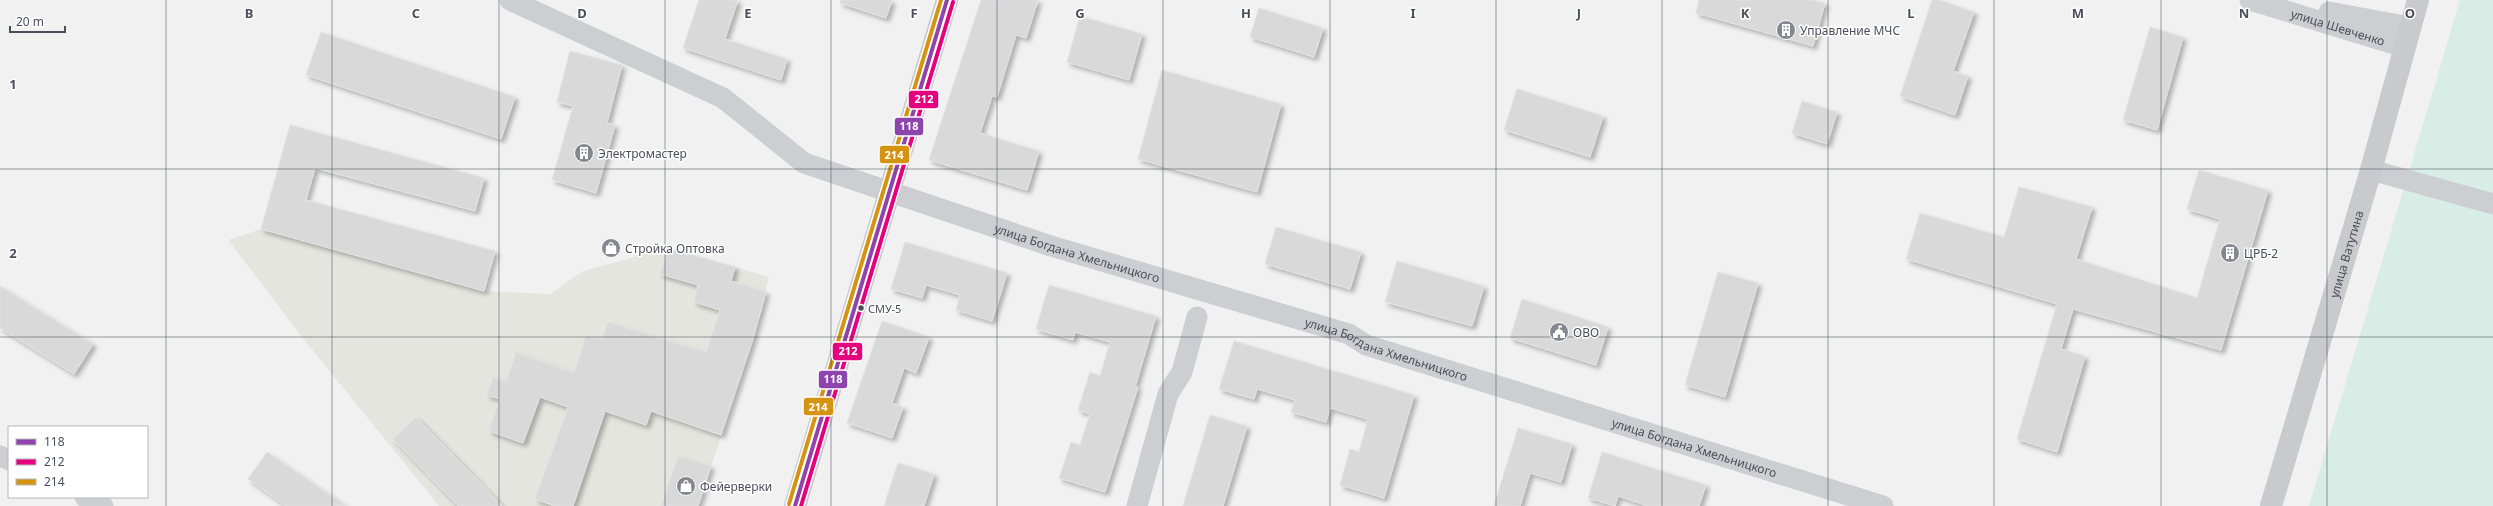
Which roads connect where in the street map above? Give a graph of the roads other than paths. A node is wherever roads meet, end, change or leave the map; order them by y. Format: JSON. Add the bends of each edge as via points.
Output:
{"nodes":[{"id":1,"x":510,"y":0,"type":"edge"},
{"id":2,"x":947,"y":0,"type":"edge"},
{"id":3,"x":2250,"y":0,"type":"edge"},
{"id":4,"x":2261,"y":0,"type":"edge"},
{"id":5,"x":2418,"y":0,"type":"edge"},
{"id":6,"x":2407,"y":37,"type":"junction"},
{"id":7,"x":2371,"y":170,"type":"junction"},
{"id":8,"x":890,"y":191,"type":"junction"},
{"id":9,"x":2493,"y":204,"type":"edge"},
{"id":10,"x":1197,"y":317,"type":"dead end"},
{"id":11,"x":86,"y":498,"type":"edge"},
{"id":12,"x":103,"y":506,"type":"edge"},
{"id":13,"x":795,"y":506,"type":"edge"},
{"id":14,"x":1137,"y":506,"type":"edge"},
{"id":15,"x":1883,"y":506,"type":"edge"},
{"id":16,"x":2271,"y":506,"type":"edge"}],
"edges":[{"from":1,"to":8,"type":"street","name":"улица Богдана Хмельницкого","via":[[723,98],[804,163]]},
{"from":2,"to":8,"type":"main road"},
{"from":3,"to":6,"type":"street","name":"улица Шевченко"},
{"from":4,"to":6,"type":"street","name":"улица Шевченко"},
{"from":5,"to":6,"type":"main road","name":"улица Ватутина"},
{"from":6,"to":7,"type":"main road","name":"улица Ватутина"},
{"from":7,"to":9,"type":"street"},
{"from":7,"to":16,"type":"main road","name":"улица Ватутина"},
{"from":8,"to":13,"type":"main road"},
{"from":8,"to":15,"type":"street","name":"улица Богдана Хмельницкого","via":[[1051,246],[1349,334],[1366,346]]},
{"from":10,"to":14,"type":"street","via":[[1182,372],[1168,394]]},
{"from":11,"to":12,"type":"street"}]}
